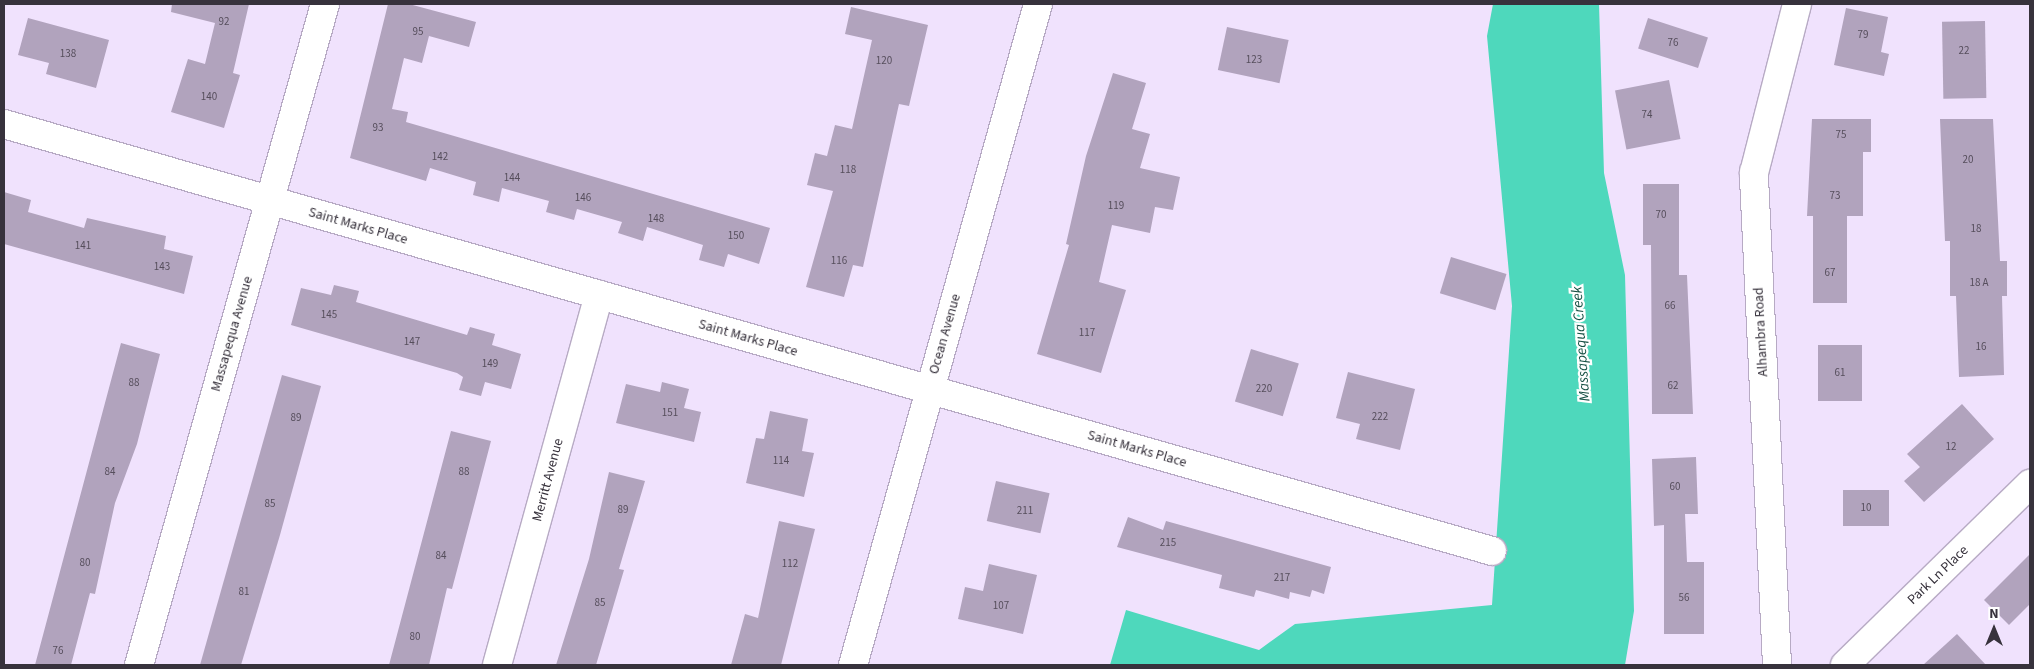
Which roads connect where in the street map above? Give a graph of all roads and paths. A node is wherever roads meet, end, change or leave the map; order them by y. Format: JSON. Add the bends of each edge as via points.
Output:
{"nodes":[{"id":1,"x":325,"y":4,"type":"edge"},
{"id":2,"x":1038,"y":4,"type":"edge"},
{"id":3,"x":1797,"y":4,"type":"edge"},
{"id":4,"x":4,"y":124,"type":"edge"},
{"id":5,"x":270,"y":200,"type":"junction"},
{"id":6,"x":600,"y":295,"type":"junction"},
{"id":7,"x":929,"y":389,"type":"junction"},
{"id":8,"x":2030,"y":484,"type":"edge"},
{"id":9,"x":1492,"y":551,"type":"dead end"},
{"id":10,"x":138,"y":665,"type":"edge"},
{"id":11,"x":497,"y":665,"type":"edge"},
{"id":12,"x":853,"y":665,"type":"edge"},
{"id":13,"x":1777,"y":665,"type":"edge"},
{"id":14,"x":1845,"y":665,"type":"edge"}],
"edges":[{"from":1,"to":5,"type":"street","name":"Massapequa Avenue"},
{"from":2,"to":7,"type":"street","name":"Ocean Avenue"},
{"from":3,"to":13,"type":"street","name":"Alhambra Road","via":[[1754,173]]},
{"from":4,"to":5,"type":"street","name":"Saint Marks Place"},
{"from":5,"to":6,"type":"street","name":"Saint Marks Place"},
{"from":5,"to":10,"type":"street","name":"Massapequa Avenue"},
{"from":6,"to":7,"type":"street","name":"Saint Marks Place"},
{"from":6,"to":11,"type":"street","name":"Merritt Avenue"},
{"from":7,"to":9,"type":"street","name":"Saint Marks Place"},
{"from":7,"to":12,"type":"street","name":"Ocean Avenue"},
{"from":8,"to":14,"type":"street","name":"Park Ln Place"}]}
